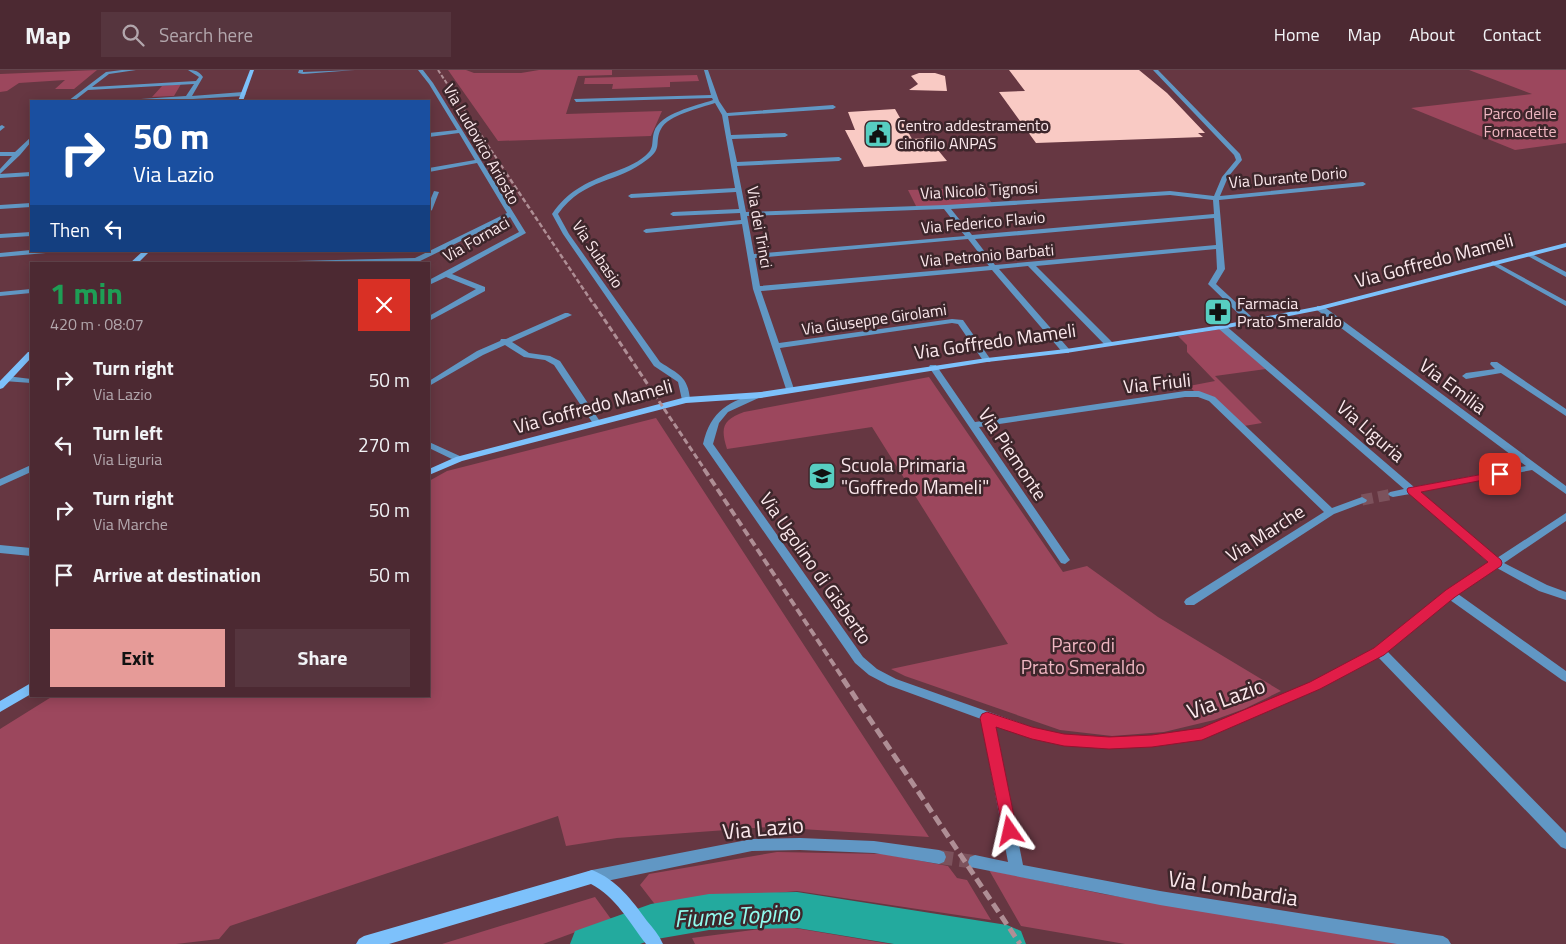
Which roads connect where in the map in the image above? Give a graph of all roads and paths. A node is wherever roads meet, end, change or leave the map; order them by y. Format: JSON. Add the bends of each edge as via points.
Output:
{"nodes":[{"id":1,"x":134,"y":70,"type":"edge"},
{"id":2,"x":190,"y":70,"type":"edge"},
{"id":3,"x":252,"y":70,"type":"edge"},
{"id":4,"x":301,"y":70,"type":"edge"},
{"id":5,"x":353,"y":70,"type":"edge"},
{"id":6,"x":420,"y":70,"type":"edge"},
{"id":7,"x":706,"y":70,"type":"edge"},
{"id":8,"x":1155,"y":70,"type":"edge"},
{"id":9,"x":116,"y":71,"type":"edge"},
{"id":10,"x":198,"y":82,"type":"junction"},
{"id":11,"x":88,"y":89,"type":"junction"},
{"id":12,"x":243,"y":94,"type":"junction"},
{"id":13,"x":188,"y":98,"type":"junction"},
{"id":14,"x":715,"y":99,"type":"junction"},
{"id":15,"x":72,"y":100,"type":"edge"},
{"id":16,"x":157,"y":100,"type":"edge"},
{"id":17,"x":240,"y":100,"type":"edge"},
{"id":18,"x":576,"y":100,"type":"dead end"},
{"id":19,"x":833,"y":107,"type":"dead end"},
{"id":20,"x":724,"y":115,"type":"junction"},
{"id":21,"x":459,"y":131,"type":"junction"},
{"id":22,"x":430,"y":135,"type":"edge"},
{"id":23,"x":785,"y":135,"type":"dead end"},
{"id":24,"x":730,"y":137,"type":"junction"},
{"id":25,"x":30,"y":140,"type":"edge"},
{"id":26,"x":30,"y":150,"type":"edge"},
{"id":27,"x":19,"y":152,"type":"junction"},
{"id":28,"x":0,"y":154,"type":"edge"},
{"id":29,"x":839,"y":159,"type":"dead end"},
{"id":30,"x":478,"y":161,"type":"junction"},
{"id":31,"x":735,"y":164,"type":"junction"},
{"id":32,"x":430,"y":170,"type":"edge"},
{"id":33,"x":0,"y":172,"type":"edge"},
{"id":34,"x":30,"y":174,"type":"edge"},
{"id":35,"x":0,"y":176,"type":"edge"},
{"id":36,"x":1363,"y":184,"type":"dead end"},
{"id":37,"x":740,"y":190,"type":"junction"},
{"id":38,"x":436,"y":192,"type":"dead end"},
{"id":39,"x":631,"y":196,"type":"dead end"},
{"id":40,"x":1216,"y":198,"type":"junction"},
{"id":41,"x":30,"y":205,"type":"edge"},
{"id":42,"x":0,"y":207,"type":"edge"},
{"id":43,"x":430,"y":207,"type":"edge"},
{"id":44,"x":946,"y":207,"type":"junction"},
{"id":45,"x":511,"y":214,"type":"junction"},
{"id":46,"x":673,"y":214,"type":"dead end"},
{"id":47,"x":744,"y":216,"type":"junction"},
{"id":48,"x":1217,"y":216,"type":"junction"},
{"id":49,"x":646,"y":231,"type":"dead end"},
{"id":50,"x":30,"y":234,"type":"edge"},
{"id":51,"x":0,"y":236,"type":"edge"},
{"id":52,"x":969,"y":237,"type":"junction"},
{"id":53,"x":1566,"y":245,"type":"edge"},
{"id":54,"x":1219,"y":247,"type":"junction"},
{"id":55,"x":34,"y":252,"type":"edge"},
{"id":56,"x":146,"y":252,"type":"edge"},
{"id":57,"x":1528,"y":254,"type":"junction"},
{"id":58,"x":0,"y":255,"type":"edge"},
{"id":59,"x":752,"y":256,"type":"junction"},
{"id":60,"x":416,"y":260,"type":"junction"},
{"id":61,"x":134,"y":262,"type":"edge"},
{"id":62,"x":344,"y":262,"type":"edge"},
{"id":63,"x":412,"y":262,"type":"edge"},
{"id":64,"x":1493,"y":263,"type":"junction"},
{"id":65,"x":1030,"y":264,"type":"junction"},
{"id":66,"x":994,"y":268,"type":"junction"},
{"id":67,"x":446,"y":274,"type":"junction"},
{"id":68,"x":1566,"y":275,"type":"edge"},
{"id":69,"x":430,"y":282,"type":"edge"},
{"id":70,"x":757,"y":290,"type":"junction"},
{"id":71,"x":30,"y":291,"type":"edge"},
{"id":72,"x":0,"y":294,"type":"edge"},
{"id":73,"x":1566,"y":304,"type":"edge"},
{"id":74,"x":1320,"y":308,"type":"junction"},
{"id":75,"x":568,"y":314,"type":"dead end"},
{"id":76,"x":430,"y":318,"type":"edge"},
{"id":77,"x":1251,"y":321,"type":"junction"},
{"id":78,"x":1222,"y":326,"type":"junction"},
{"id":79,"x":504,"y":341,"type":"junction"},
{"id":80,"x":1108,"y":344,"type":"junction"},
{"id":81,"x":775,"y":346,"type":"junction"},
{"id":82,"x":1066,"y":351,"type":"junction"},
{"id":83,"x":30,"y":355,"type":"edge"},
{"id":84,"x":987,"y":360,"type":"junction"},
{"id":85,"x":1494,"y":364,"type":"dead end"},
{"id":86,"x":933,"y":368,"type":"junction"},
{"id":87,"x":1502,"y":370,"type":"junction"},
{"id":88,"x":1466,"y":376,"type":"dead end"},
{"id":89,"x":7,"y":379,"type":"junction"},
{"id":90,"x":30,"y":381,"type":"edge"},
{"id":91,"x":430,"y":383,"type":"edge"},
{"id":92,"x":0,"y":386,"type":"edge"},
{"id":93,"x":790,"y":389,"type":"junction"},
{"id":94,"x":761,"y":395,"type":"junction"},
{"id":95,"x":686,"y":400,"type":"junction"},
{"id":96,"x":1566,"y":413,"type":"edge"},
{"id":97,"x":596,"y":424,"type":"junction"},
{"id":98,"x":973,"y":425,"type":"junction"},
{"id":99,"x":430,"y":445,"type":"edge"},
{"id":100,"x":459,"y":459,"type":"junction"},
{"id":101,"x":30,"y":468,"type":"edge"},
{"id":102,"x":1535,"y":468,"type":"junction"},
{"id":103,"x":430,"y":472,"type":"edge"},
{"id":104,"x":0,"y":483,"type":"edge"},
{"id":105,"x":1412,"y":490,"type":"junction"},
{"id":106,"x":1566,"y":491,"type":"edge"},
{"id":107,"x":1393,"y":494,"type":"tunnel mouth"},
{"id":108,"x":1362,"y":500,"type":"tunnel mouth"},
{"id":109,"x":1330,"y":512,"type":"junction"},
{"id":110,"x":1566,"y":516,"type":"edge"},
{"id":111,"x":0,"y":550,"type":"edge"},
{"id":112,"x":30,"y":552,"type":"edge"},
{"id":113,"x":1065,"y":560,"type":"dead end"},
{"id":114,"x":1496,"y":563,"type":"junction"},
{"id":115,"x":1450,"y":594,"type":"junction"},
{"id":116,"x":1566,"y":596,"type":"edge"},
{"id":117,"x":1190,"y":602,"type":"dead end"},
{"id":118,"x":1379,"y":652,"type":"junction"},
{"id":119,"x":1566,"y":677,"type":"edge"},
{"id":120,"x":30,"y":689,"type":"edge"},
{"id":121,"x":0,"y":706,"type":"edge"},
{"id":122,"x":987,"y":718,"type":"junction"},
{"id":123,"x":1566,"y":843,"type":"edge"},
{"id":124,"x":939,"y":857,"type":"tunnel mouth"},
{"id":125,"x":975,"y":862,"type":"tunnel mouth"},
{"id":126,"x":1017,"y":869,"type":"junction"},
{"id":127,"x":592,"y":877,"type":"junction"},
{"id":128,"x":364,"y":944,"type":"edge"},
{"id":129,"x":655,"y":944,"type":"edge"},
{"id":130,"x":1443,"y":944,"type":"edge"}],
"edges":[{"from":1,"to":9,"type":"street"},
{"from":2,"to":10,"type":"street","via":[[199,74]]},
{"from":3,"to":12,"type":"main road"},
{"from":4,"to":5,"type":"street","via":[[303,73]]},
{"from":6,"to":21,"type":"street","name":"Via Ludovico Ariosto"},
{"from":7,"to":14,"type":"street","name":"Via dei Trinci"},
{"from":8,"to":40,"type":"street","via":[[1238,154],[1239,160],[1224,177]]},
{"from":9,"to":11,"type":"street","via":[[108,73]]},
{"from":10,"to":11,"type":"street"},
{"from":10,"to":13,"type":"street"},
{"from":11,"to":15,"type":"street"},
{"from":12,"to":13,"type":"street"},
{"from":12,"to":17,"type":"main road"},
{"from":13,"to":16,"type":"street"},
{"from":14,"to":18,"type":"street"},
{"from":14,"to":20,"type":"street","name":"Via dei Trinci"},
{"from":14,"to":95,"type":"street","name":"Via Subasio","via":[[660,125],[653,154],[583,187],[559,206],[556,214],[566,234],[657,364],[679,377],[685,385]]},
{"from":19,"to":20,"type":"street"},
{"from":20,"to":24,"type":"street","name":"Via dei Trinci"},
{"from":21,"to":22,"type":"street"},
{"from":21,"to":30,"type":"street","name":"Via Ludovico Ariosto"},
{"from":23,"to":24,"type":"street"},
{"from":24,"to":31,"type":"street","name":"Via dei Trinci"},
{"from":25,"to":27,"type":"street"},
{"from":26,"to":27,"type":"street"},
{"from":27,"to":28,"type":"street"},
{"from":27,"to":33,"type":"street"},
{"from":29,"to":31,"type":"street"},
{"from":30,"to":32,"type":"street"},
{"from":30,"to":45,"type":"street","name":"Via Ludovico Ariosto"},
{"from":31,"to":37,"type":"street","name":"Via dei Trinci"},
{"from":34,"to":35,"type":"street"},
{"from":36,"to":40,"type":"street","name":"Via Durante Dorio"},
{"from":37,"to":39,"type":"street"},
{"from":37,"to":47,"type":"street","name":"Via dei Trinci"},
{"from":38,"to":43,"type":"street"},
{"from":40,"to":44,"type":"street","name":"Via Nicolò Tignosi","via":[[1170,193]]},
{"from":40,"to":48,"type":"street"},
{"from":41,"to":42,"type":"street"},
{"from":44,"to":47,"type":"street","name":"Via Nicolò Tignosi"},
{"from":44,"to":52,"type":"street"},
{"from":45,"to":60,"type":"street","name":"Via Ludovico Ariosto"},
{"from":45,"to":67,"type":"street","name":"Via Fornaci","via":[[523,233]]},
{"from":46,"to":47,"type":"street"},
{"from":47,"to":49,"type":"street"},
{"from":47,"to":59,"type":"street","name":"Via dei Trinci"},
{"from":48,"to":52,"type":"street","name":"Via Federico Flavio"},
{"from":48,"to":54,"type":"street"},
{"from":50,"to":51,"type":"street"},
{"from":52,"to":59,"type":"street","name":"Via Federico Flavio"},
{"from":52,"to":66,"type":"street"},
{"from":53,"to":57,"type":"main road","name":"Via Goffredo Mameli"},
{"from":54,"to":65,"type":"street","name":"Via Petronio Barbati"},
{"from":54,"to":77,"type":"street","via":[[1221,270],[1212,284]]},
{"from":55,"to":58,"type":"street"},
{"from":56,"to":61,"type":"main road"},
{"from":57,"to":64,"type":"main road","name":"Via Goffredo Mameli"},
{"from":57,"to":68,"type":"street"},
{"from":59,"to":70,"type":"street","name":"Via dei Trinci"},
{"from":60,"to":62,"type":"street"},
{"from":60,"to":63,"type":"street","name":"Via Ludovico Ariosto"},
{"from":64,"to":73,"type":"street"},
{"from":64,"to":74,"type":"main road","name":"Via Goffredo Mameli"},
{"from":65,"to":66,"type":"street","name":"Via Petronio Barbati"},
{"from":65,"to":80,"type":"street"},
{"from":66,"to":70,"type":"street","name":"Via Petronio Barbati"},
{"from":66,"to":82,"type":"street"},
{"from":67,"to":69,"type":"street","name":"Via Fornaci"},
{"from":67,"to":76,"type":"street","via":[[482,289]]},
{"from":70,"to":81,"type":"street","name":"Via dei Trinci"},
{"from":71,"to":72,"type":"street"},
{"from":74,"to":77,"type":"main road","name":"Via Goffredo Mameli"},
{"from":74,"to":102,"type":"street","name":"Via Emilia"},
{"from":75,"to":79,"type":"street"},
{"from":77,"to":78,"type":"main road","name":"Via Goffredo Mameli"},
{"from":78,"to":80,"type":"main road","name":"Via Goffredo Mameli"},
{"from":78,"to":105,"type":"street","name":"Via Liguria"},
{"from":79,"to":91,"type":"street"},
{"from":79,"to":97,"type":"street","via":[[527,355],[557,362]]},
{"from":80,"to":82,"type":"main road","name":"Via Goffredo Mameli"},
{"from":81,"to":84,"type":"street","name":"Via Giuseppe Girolami","via":[[960,322]]},
{"from":81,"to":93,"type":"street","name":"Via dei Trinci"},
{"from":82,"to":84,"type":"main road","name":"Via Goffredo Mameli"},
{"from":83,"to":89,"type":"main road"},
{"from":84,"to":86,"type":"main road","name":"Via Goffredo Mameli"},
{"from":85,"to":87,"type":"street"},
{"from":86,"to":93,"type":"main road","name":"Via Goffredo Mameli"},
{"from":86,"to":98,"type":"street","name":"Via Piemonte"},
{"from":87,"to":88,"type":"street"},
{"from":87,"to":96,"type":"street"},
{"from":89,"to":90,"type":"street"},
{"from":89,"to":92,"type":"main road"},
{"from":93,"to":94,"type":"main road","name":"Via Goffredo Mameli"},
{"from":94,"to":95,"type":"main road","name":"Via Goffredo Mameli"},
{"from":94,"to":122,"type":"street","name":"Via Ugolino di Gisberto","via":[[723,411],[714,421],[708,444],[797,572],[859,660],[872,672]]},
{"from":95,"to":97,"type":"main road","name":"Via Goffredo Mameli"},
{"from":97,"to":100,"type":"main road","name":"Via Goffredo Mameli"},
{"from":98,"to":109,"type":"street","name":"Via Friuli","via":[[1199,394],[1212,399]]},
{"from":98,"to":113,"type":"street","name":"Via Piemonte"},
{"from":99,"to":100,"type":"street"},
{"from":100,"to":103,"type":"main road","name":"Via Goffredo Mameli"},
{"from":101,"to":104,"type":"street"},
{"from":102,"to":105,"type":"street"},
{"from":102,"to":106,"type":"street","name":"Via Emilia"},
{"from":105,"to":107,"type":"street"},
{"from":105,"to":114,"type":"street","name":"Via Liguria"},
{"from":108,"to":109,"type":"street","name":"Via Marche"},
{"from":109,"to":117,"type":"street","name":"Via Marche"},
{"from":110,"to":114,"type":"street","name":"Via Lazio"},
{"from":111,"to":112,"type":"street"},
{"from":114,"to":115,"type":"street","name":"Via Lazio"},
{"from":114,"to":116,"type":"street","name":"Via Liguria","via":[[1543,588]]},
{"from":115,"to":118,"type":"street","name":"Via Lazio"},
{"from":115,"to":119,"type":"street"},
{"from":118,"to":122,"type":"street","name":"Via Lazio","via":[[1315,686],[1202,734],[1109,743],[1064,740]]},
{"from":118,"to":123,"type":"street"},
{"from":120,"to":121,"type":"main road"},
{"from":122,"to":126,"type":"street"},
{"from":124,"to":127,"type":"street","name":"Via Lazio","via":[[874,847],[752,845]]},
{"from":125,"to":126,"type":"street"},
{"from":126,"to":130,"type":"street","name":"Via Lombardia","via":[[1160,898]]},
{"from":127,"to":128,"type":"main road"},
{"from":127,"to":129,"type":"main road","via":[[614,892]]}]}
